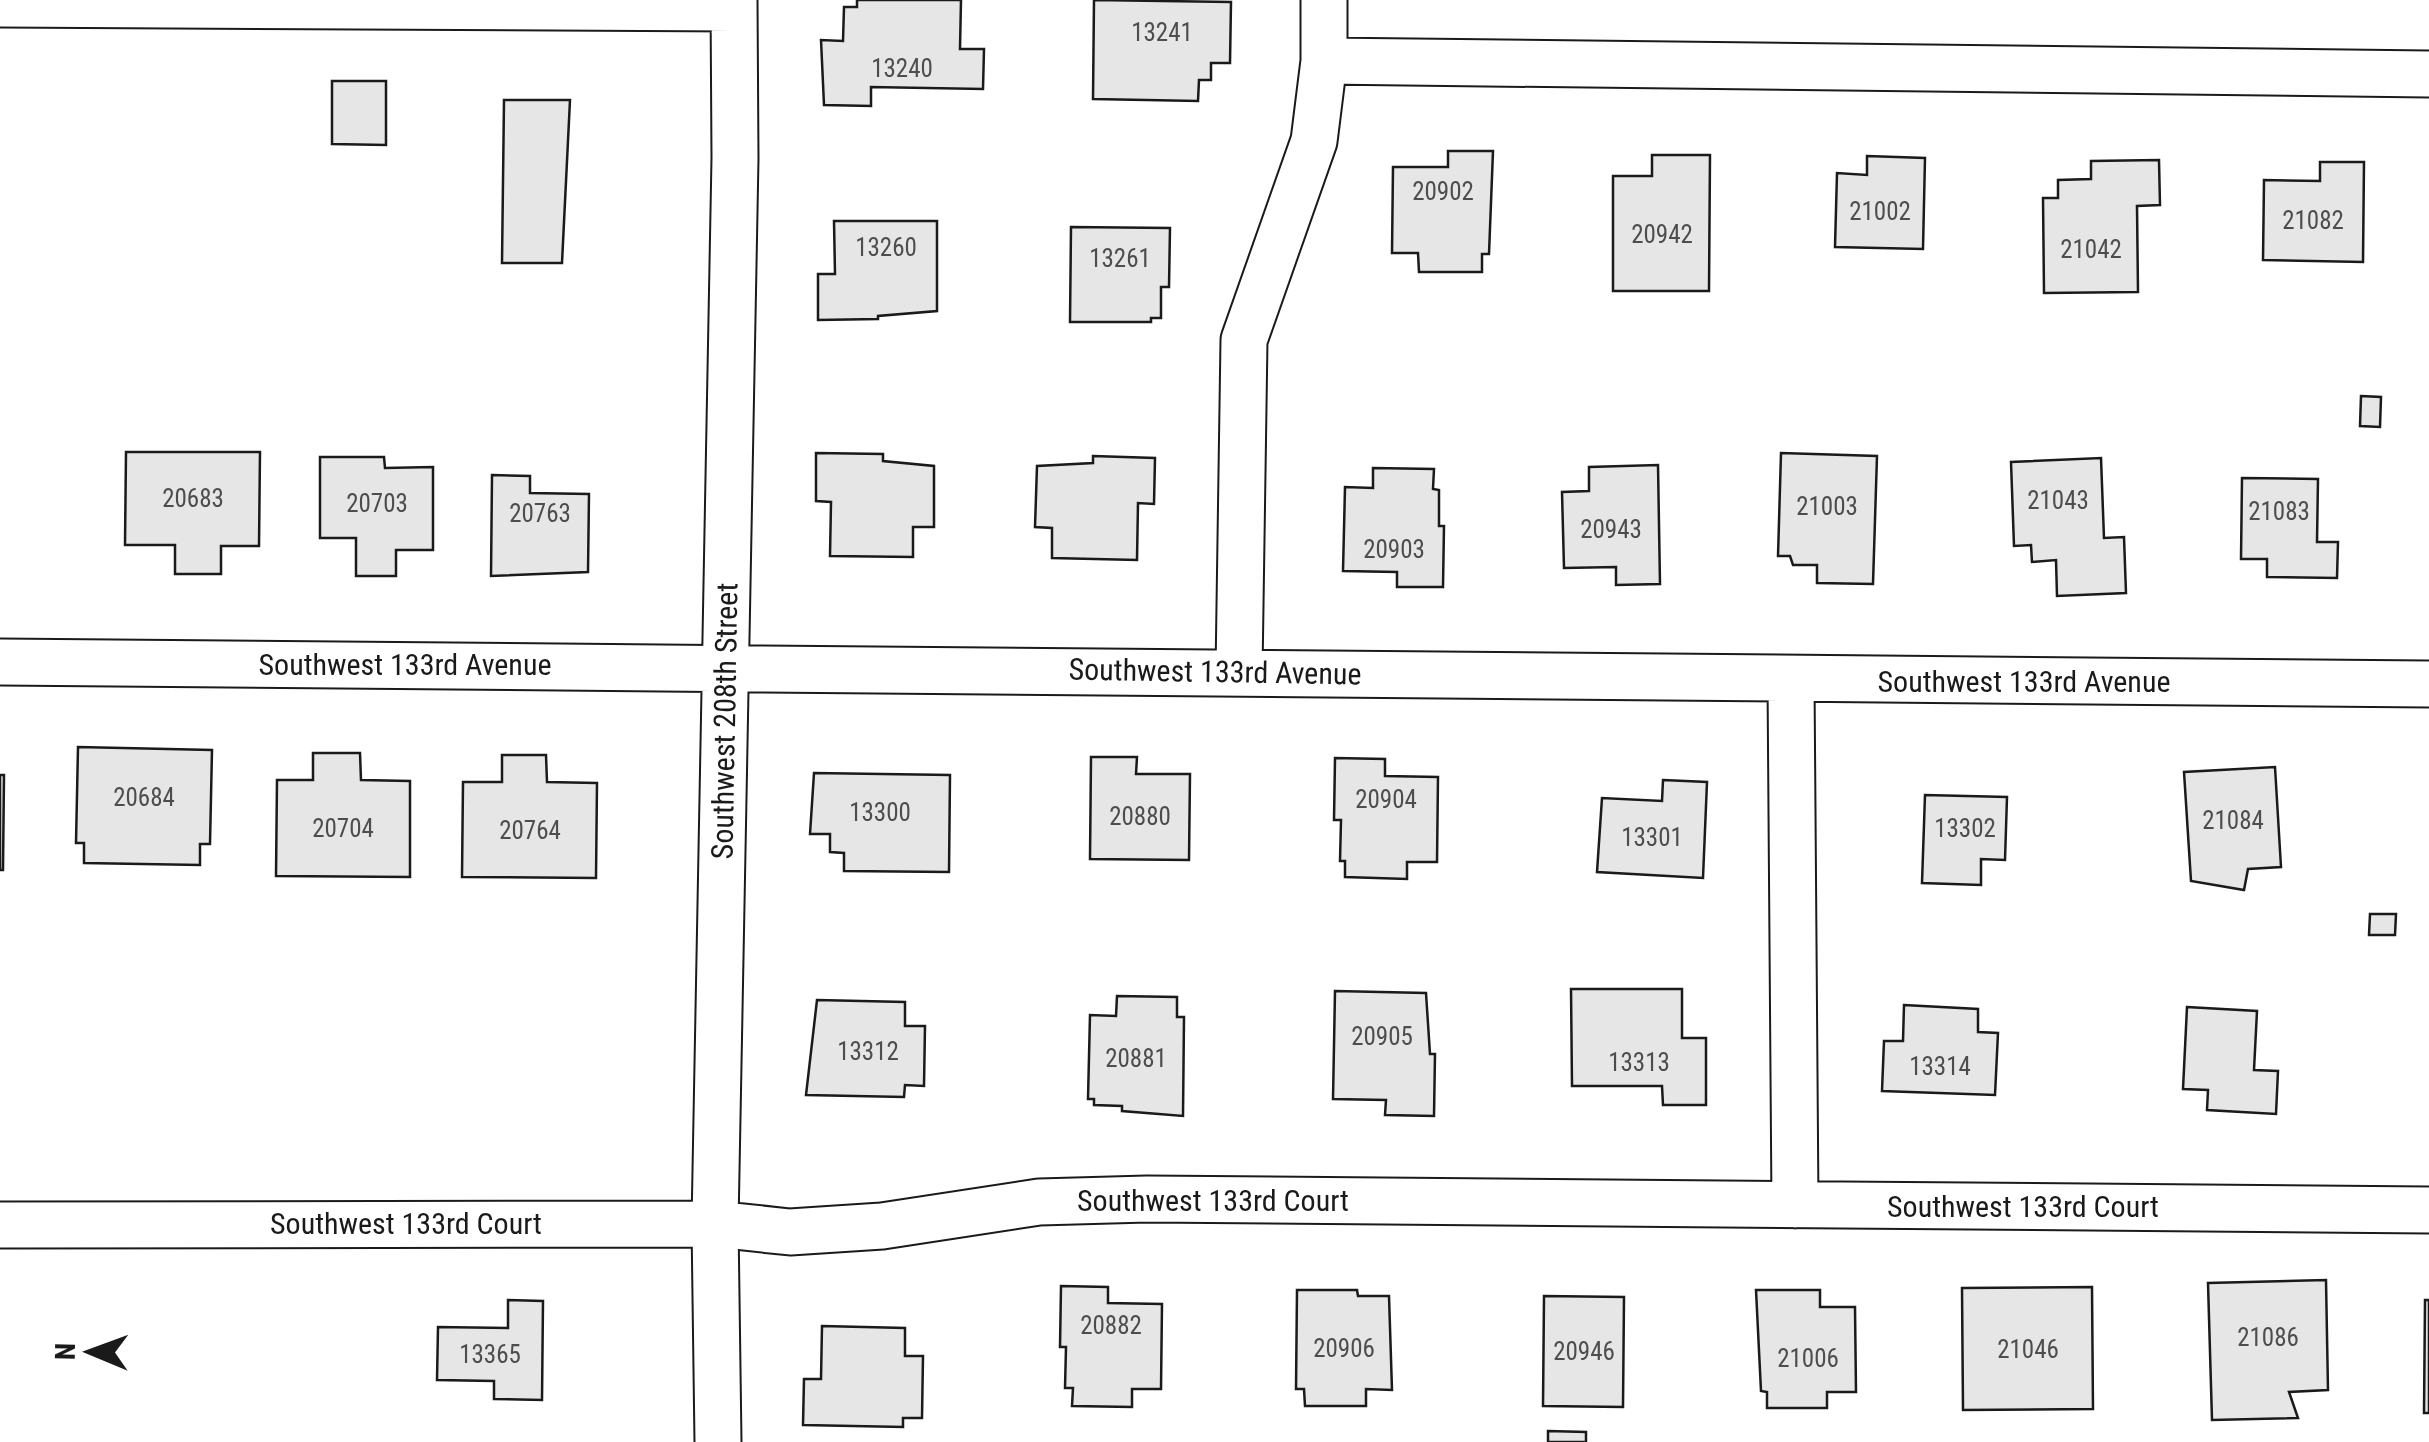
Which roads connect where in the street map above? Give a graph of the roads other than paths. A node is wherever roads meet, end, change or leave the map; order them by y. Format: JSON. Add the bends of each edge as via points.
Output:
{"nodes":[{"id":1,"x":1324,"y":0,"type":"edge"},
{"id":2,"x":0,"y":4,"type":"edge"},
{"id":3,"x":734,"y":4,"type":"edge"},
{"id":4,"x":1324,"y":61,"type":"junction"},
{"id":5,"x":2429,"y":74,"type":"edge"},
{"id":6,"x":0,"y":662,"type":"edge"},
{"id":7,"x":726,"y":667,"type":"junction"},
{"id":8,"x":1239,"y":672,"type":"junction"},
{"id":9,"x":1791,"y":681,"type":"junction"},
{"id":10,"x":2429,"y":684,"type":"edge"},
{"id":11,"x":1796,"y":1205,"type":"junction"},
{"id":12,"x":2429,"y":1210,"type":"edge"},
{"id":13,"x":715,"y":1224,"type":"junction"},
{"id":14,"x":0,"y":1225,"type":"edge"},
{"id":15,"x":718,"y":1442,"type":"edge"}],
"edges":[{"from":1,"to":4,"type":"street"},
{"from":2,"to":3,"type":"street"},
{"from":3,"to":7,"type":"street","name":"Southwest 208th Street"},
{"from":4,"to":5,"type":"street"},
{"from":4,"to":8,"type":"street","via":[[1309,158],[1244,340]]},
{"from":6,"to":7,"type":"street","name":"Southwest 133rd Avenue"},
{"from":7,"to":8,"type":"street","name":"Southwest 133rd Avenue"},
{"from":7,"to":13,"type":"street","name":"Southwest 208th Street"},
{"from":8,"to":9,"type":"street","name":"Southwest 133rd Avenue"},
{"from":9,"to":10,"type":"street","name":"Southwest 133rd Avenue"},
{"from":9,"to":11,"type":"street"},
{"from":11,"to":12,"type":"street","name":"Southwest 133rd Court"},
{"from":11,"to":13,"type":"street","name":"Southwest 133rd Court","via":[[1147,1199],[1039,1202],[882,1226],[790,1232]]},
{"from":13,"to":14,"type":"street","name":"Southwest 133rd Court"},
{"from":13,"to":15,"type":"street","name":"Southwest 208th Street"}]}
